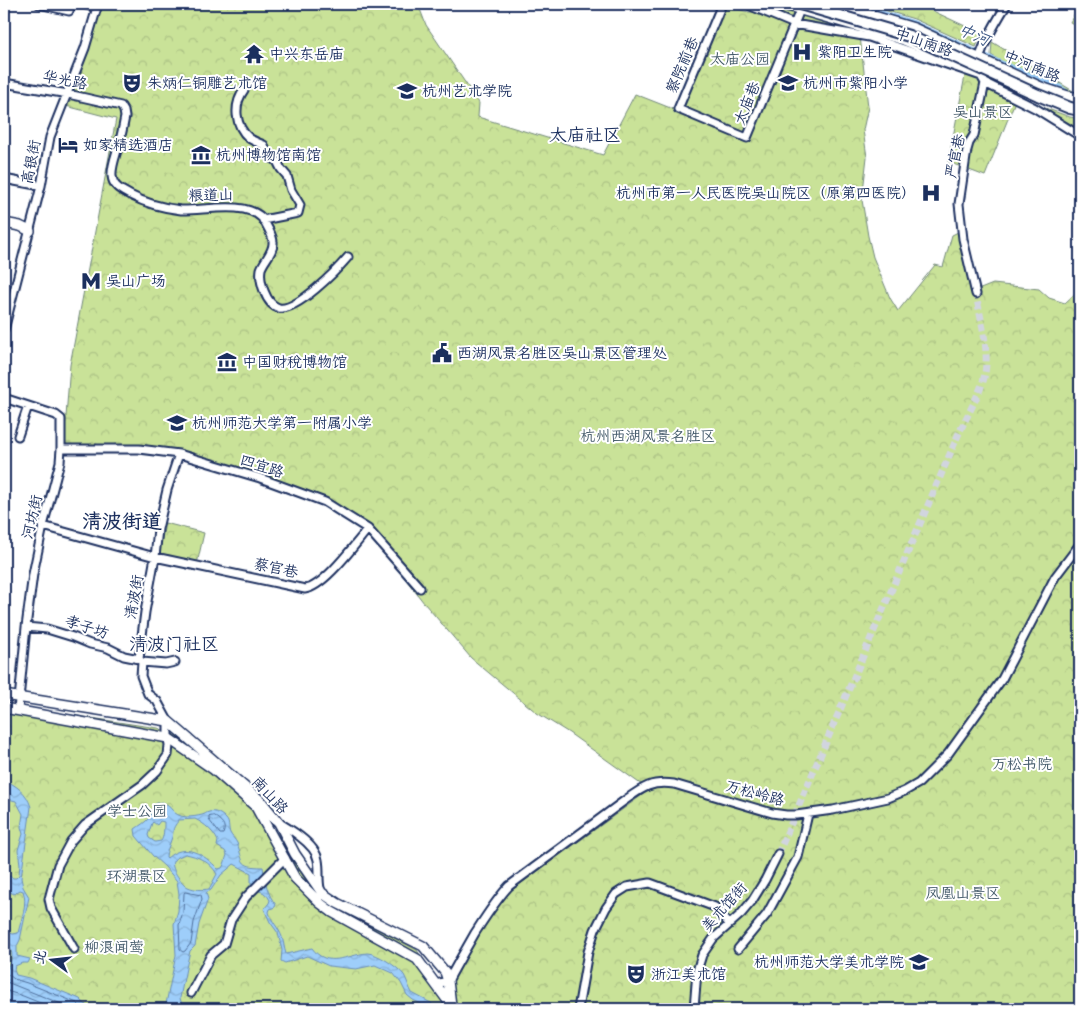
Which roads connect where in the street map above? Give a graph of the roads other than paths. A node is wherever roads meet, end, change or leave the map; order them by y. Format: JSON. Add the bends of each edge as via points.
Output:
{"nodes":[{"id":1,"x":39,"y":4,"type":"edge"},
{"id":2,"x":71,"y":4,"type":"edge"},
{"id":3,"x":82,"y":4,"type":"edge"},
{"id":4,"x":722,"y":4,"type":"edge"},
{"id":5,"x":746,"y":4,"type":"edge"},
{"id":6,"x":783,"y":4,"type":"edge"},
{"id":7,"x":820,"y":4,"type":"edge"},
{"id":8,"x":834,"y":4,"type":"edge"},
{"id":9,"x":1007,"y":4,"type":"edge"},
{"id":10,"x":98,"y":6,"type":"edge"},
{"id":11,"x":800,"y":7,"type":"edge"},
{"id":12,"x":794,"y":24,"type":"junction"},
{"id":13,"x":981,"y":54,"type":"junction"},
{"id":14,"x":982,"y":73,"type":"junction"},
{"id":15,"x":4,"y":83,"type":"edge"},
{"id":16,"x":985,"y":83,"type":"junction"},
{"id":17,"x":244,"y":90,"type":"dead end"},
{"id":18,"x":68,"y":94,"type":"junction"},
{"id":19,"x":1080,"y":98,"type":"edge"},
{"id":20,"x":1080,"y":103,"type":"edge"},
{"id":21,"x":120,"y":106,"type":"joint"},
{"id":22,"x":678,"y":110,"type":"joint"},
{"id":23,"x":1080,"y":110,"type":"edge"},
{"id":24,"x":1080,"y":114,"type":"edge"},
{"id":25,"x":1080,"y":136,"type":"edge"},
{"id":26,"x":4,"y":179,"type":"edge"},
{"id":27,"x":41,"y":186,"type":"junction"},
{"id":28,"x":264,"y":220,"type":"junction"},
{"id":29,"x":4,"y":222,"type":"edge"},
{"id":30,"x":4,"y":228,"type":"edge"},
{"id":31,"x":30,"y":231,"type":"junction"},
{"id":32,"x":348,"y":257,"type":"dead end"},
{"id":33,"x":976,"y":294,"type":"tunnel mouth"},
{"id":34,"x":4,"y":330,"type":"edge"},
{"id":35,"x":4,"y":398,"type":"edge"},
{"id":36,"x":28,"y":406,"type":"junction"},
{"id":37,"x":18,"y":436,"type":"dead end"},
{"id":38,"x":62,"y":448,"type":"junction"},
{"id":39,"x":179,"y":454,"type":"junction"},
{"id":40,"x":43,"y":526,"type":"junction"},
{"id":41,"x":368,"y":529,"type":"junction"},
{"id":42,"x":1080,"y":544,"type":"edge"},
{"id":43,"x":155,"y":557,"type":"junction"},
{"id":44,"x":420,"y":588,"type":"dead end"},
{"id":45,"x":26,"y":627,"type":"junction"},
{"id":46,"x":140,"y":661,"type":"junction"},
{"id":47,"x":175,"y":662,"type":"dead end"},
{"id":48,"x":4,"y":695,"type":"edge"},
{"id":49,"x":19,"y":697,"type":"junction"},
{"id":50,"x":4,"y":708,"type":"edge"},
{"id":51,"x":18,"y":710,"type":"junction"},
{"id":52,"x":168,"y":721,"type":"junction"},
{"id":53,"x":168,"y":738,"type":"junction"},
{"id":54,"x":258,"y":811,"type":"junction"},
{"id":55,"x":808,"y":814,"type":"junction"},
{"id":56,"x":279,"y":823,"type":"junction"},
{"id":57,"x":778,"y":854,"type":"tunnel mouth"},
{"id":58,"x":285,"y":858,"type":"junction"},
{"id":59,"x":322,"y":893,"type":"junction"},
{"id":60,"x":729,"y":924,"type":"junction"},
{"id":61,"x":74,"y":949,"type":"dead end"},
{"id":62,"x":738,"y":949,"type":"dead end"},
{"id":63,"x":448,"y":980,"type":"junction"},
{"id":64,"x":436,"y":984,"type":"junction"},
{"id":65,"x":191,"y":993,"type":"dead end"},
{"id":66,"x":453,"y":1007,"type":"edge"},
{"id":67,"x":578,"y":1009,"type":"edge"},
{"id":68,"x":694,"y":1009,"type":"edge"}],
"edges":[{"from":1,"to":2,"type":"street","via":[[69,11]]},
{"from":3,"to":10,"type":"street"},
{"from":4,"to":22,"type":"street","name":"察院前巷"},
{"from":5,"to":12,"type":"street","name":"中山南路"},
{"from":6,"to":11,"type":"main road","name":"中河南路"},
{"from":7,"to":20,"type":"highway","via":[[910,31],[1041,91]]},
{"from":8,"to":13,"type":"main road","name":"中河南路","via":[[914,28]]},
{"from":9,"to":13,"type":"street"},
{"from":10,"to":18,"type":"street","name":"高银街"},
{"from":11,"to":12,"type":"street","name":"太庙巷"},
{"from":11,"to":14,"type":"main road","name":"中河南路","via":[[904,40]]},
{"from":11,"to":23,"type":"highway","bridge":true,"via":[[909,36],[1038,95]]},
{"from":12,"to":16,"type":"street","name":"中山南路","via":[[869,37],[981,76]]},
{"from":12,"to":22,"type":"street","name":"太庙巷","via":[[747,138]]},
{"from":13,"to":14,"type":"street","via":[[979,65]]},
{"from":13,"to":19,"type":"main road","name":"中河南路","via":[[1041,87]]},
{"from":14,"to":16,"type":"street"},
{"from":14,"to":24,"type":"main road","name":"中河南路","via":[[1036,99]]},
{"from":15,"to":18,"type":"street","name":"华光路"},
{"from":16,"to":25,"type":"street","name":"中山南路","via":[[1036,108]]},
{"from":16,"to":33,"type":"street","name":"严官巷","via":[[974,135],[967,150],[959,204],[963,239]]},
{"from":17,"to":28,"type":"street","via":[[236,109],[241,129],[250,139],[264,144],[266,152],[287,176],[300,205],[298,213]]},
{"from":18,"to":21,"type":"street","name":"华光路"},
{"from":18,"to":27,"type":"street","name":"高银街","via":[[50,137]]},
{"from":21,"to":28,"type":"street","name":"粮道山","via":[[124,117],[112,172],[117,187],[156,205],[180,210],[243,209]]},
{"from":26,"to":27,"type":"street"},
{"from":27,"to":31,"type":"street","name":"高银街"},
{"from":28,"to":32,"type":"street","via":[[274,244],[261,271],[266,295],[273,306],[291,306],[317,288]]},
{"from":29,"to":31,"type":"main road"},
{"from":30,"to":31,"type":"main road"},
{"from":31,"to":34,"type":"street","name":"高银街"},
{"from":35,"to":36,"type":"street"},
{"from":36,"to":37,"type":"street"},
{"from":36,"to":38,"type":"street","name":"河坊街","via":[[49,412],[61,420]]},
{"from":38,"to":39,"type":"street","name":"四宜路","via":[[139,449]]},
{"from":38,"to":40,"type":"street","name":"河坊街"},
{"from":39,"to":41,"type":"street","name":"四宜路","via":[[325,502]]},
{"from":39,"to":43,"type":"street","name":"清波街","via":[[167,490]]},
{"from":40,"to":43,"type":"street"},
{"from":40,"to":45,"type":"street","name":"河坊街"},
{"from":41,"to":43,"type":"street","name":"蔡官巷","via":[[329,574],[311,588]]},
{"from":41,"to":44,"type":"street","name":"四宜路"},
{"from":42,"to":55,"type":"street","name":"万松岭路","via":[[1055,576],[1002,679],[932,772],[911,788],[893,796]]},
{"from":43,"to":46,"type":"street","name":"清波街"},
{"from":45,"to":46,"type":"street","name":"孝子坊","via":[[64,634]]},
{"from":45,"to":49,"type":"street","name":"河坊街"},
{"from":46,"to":47,"type":"street","name":"孝子坊"},
{"from":46,"to":52,"type":"street","name":"清波街","via":[[141,676],[148,694],[157,701]]},
{"from":48,"to":49,"type":"main road"},
{"from":49,"to":51,"type":"street","name":"河坊街"},
{"from":49,"to":52,"type":"main road"},
{"from":50,"to":51,"type":"main road","name":"南山路"},
{"from":51,"to":53,"type":"main road","name":"南山路"},
{"from":52,"to":53,"type":"street"},
{"from":52,"to":56,"type":"main road","name":"南山路","via":[[261,801]]},
{"from":53,"to":54,"type":"main road","name":"南山路","via":[[213,769]]},
{"from":53,"to":61,"type":"street","via":[[168,755],[157,771],[84,825],[58,865],[49,899]]},
{"from":54,"to":56,"type":"street"},
{"from":54,"to":58,"type":"main road","name":"南山路"},
{"from":55,"to":62,"type":"street","via":[[798,857],[767,914]]},
{"from":55,"to":63,"type":"street","name":"万松岭路","via":[[772,812],[674,784],[653,784],[643,788],[509,886],[490,910]]},
{"from":56,"to":59,"type":"main road","name":"南山路","via":[[295,854]]},
{"from":56,"to":59,"type":"street","via":[[313,848],[318,859]]},
{"from":57,"to":60,"type":"street","name":"美术馆街","via":[[752,901]]},
{"from":58,"to":64,"type":"main road","name":"南山路","via":[[295,878],[320,903],[417,958]]},
{"from":58,"to":65,"type":"street","via":[[246,897],[231,920],[224,944],[211,955]]},
{"from":59,"to":63,"type":"main road","name":"南山路","via":[[423,946]]},
{"from":60,"to":67,"type":"street","via":[[715,907],[650,883],[627,887],[616,894],[595,930]]},
{"from":60,"to":68,"type":"street","name":"美术馆街","via":[[712,939],[702,955],[697,971]]},
{"from":63,"to":64,"type":"street"},
{"from":63,"to":66,"type":"main road","name":"南山路"},
{"from":64,"to":66,"type":"main road","name":"南山路"}]}
